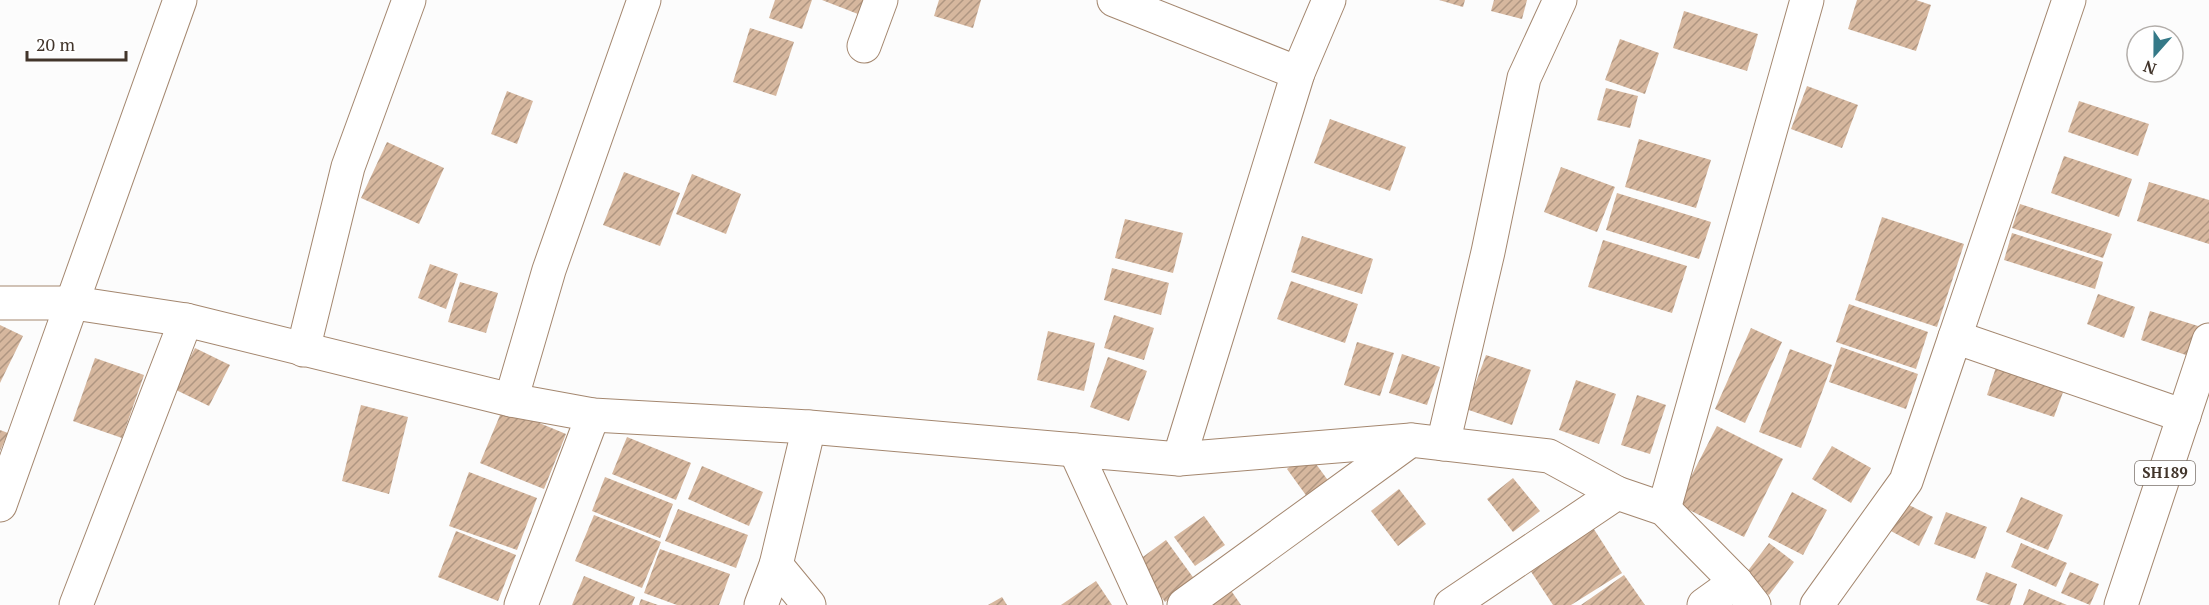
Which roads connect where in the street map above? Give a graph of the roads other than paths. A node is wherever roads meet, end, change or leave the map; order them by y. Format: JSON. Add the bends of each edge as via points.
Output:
{"nodes":[{"id":1,"x":180,"y":0,"type":"edge"},
{"id":2,"x":409,"y":0,"type":"edge"},
{"id":3,"x":644,"y":0,"type":"edge"},
{"id":4,"x":881,"y":0,"type":"edge"},
{"id":5,"x":1329,"y":0,"type":"edge"},
{"id":6,"x":1560,"y":0,"type":"edge"},
{"id":7,"x":1808,"y":0,"type":"edge"},
{"id":8,"x":2069,"y":0,"type":"edge"},
{"id":9,"x":1124,"y":2,"type":"edge"},
{"id":10,"x":864,"y":46,"type":"dead end"},
{"id":11,"x":1298,"y":73,"type":"junction"},
{"id":12,"x":0,"y":303,"type":"edge"},
{"id":13,"x":74,"y":303,"type":"junction"},
{"id":14,"x":186,"y":321,"type":"junction"},
{"id":15,"x":1955,"y":337,"type":"junction"},
{"id":16,"x":2209,"y":340,"type":"edge"},
{"id":17,"x":303,"y":351,"type":"junction"},
{"id":18,"x":511,"y":400,"type":"junction"},
{"id":19,"x":593,"y":415,"type":"junction"},
{"id":20,"x":2184,"y":416,"type":"junction"},
{"id":21,"x":809,"y":427,"type":"junction"},
{"id":22,"x":1411,"y":440,"type":"junction"},
{"id":23,"x":1443,"y":444,"type":"junction"},
{"id":24,"x":1075,"y":450,"type":"junction"},
{"id":25,"x":1179,"y":459,"type":"junction"},
{"id":26,"x":1617,"y":493,"type":"junction"},
{"id":27,"x":0,"y":505,"type":"edge"},
{"id":28,"x":1664,"y":509,"type":"junction"},
{"id":29,"x":776,"y":565,"type":"junction"},
{"id":30,"x":1745,"y":593,"type":"edge"},
{"id":31,"x":76,"y":605,"type":"edge"},
{"id":32,"x":521,"y":605,"type":"edge"},
{"id":33,"x":760,"y":605,"type":"edge"},
{"id":34,"x":809,"y":605,"type":"edge"},
{"id":35,"x":1146,"y":605,"type":"edge"},
{"id":36,"x":1184,"y":605,"type":"edge"},
{"id":37,"x":1450,"y":605,"type":"edge"},
{"id":38,"x":1704,"y":605,"type":"edge"},
{"id":39,"x":1816,"y":605,"type":"edge"},
{"id":40,"x":2121,"y":605,"type":"edge"}],
"edges":[{"from":1,"to":13,"type":"street"},
{"from":2,"to":17,"type":"street","via":[[348,167]]},
{"from":3,"to":18,"type":"street","via":[[549,270]]},
{"from":4,"to":10,"type":"street"},
{"from":5,"to":11,"type":"street"},
{"from":6,"to":23,"type":"street","via":[[1524,78]]},
{"from":7,"to":28,"type":"street"},
{"from":8,"to":15,"type":"street"},
{"from":9,"to":11,"type":"street"},
{"from":11,"to":25,"type":"street"},
{"from":12,"to":13,"type":"street"},
{"from":13,"to":14,"type":"street"},
{"from":13,"to":27,"type":"street"},
{"from":14,"to":17,"type":"street"},
{"from":14,"to":31,"type":"street"},
{"from":15,"to":20,"type":"street"},
{"from":15,"to":39,"type":"street","via":[[1906,481]]},
{"from":16,"to":20,"type":"street","number":"SH189"},
{"from":17,"to":18,"type":"street"},
{"from":18,"to":19,"type":"street"},
{"from":19,"to":21,"type":"street"},
{"from":19,"to":32,"type":"street"},
{"from":20,"to":40,"type":"street","number":"SH189"},
{"from":21,"to":24,"type":"street"},
{"from":21,"to":29,"type":"street"},
{"from":22,"to":23,"type":"street"},
{"from":22,"to":25,"type":"street"},
{"from":22,"to":36,"type":"street"},
{"from":23,"to":26,"type":"street","via":[[1549,456]]},
{"from":24,"to":25,"type":"street"},
{"from":24,"to":35,"type":"street"},
{"from":26,"to":28,"type":"street"},
{"from":26,"to":37,"type":"street"},
{"from":28,"to":30,"type":"street"},
{"from":29,"to":33,"type":"street"},
{"from":29,"to":34,"type":"street"},
{"from":30,"to":38,"type":"street"}]}
